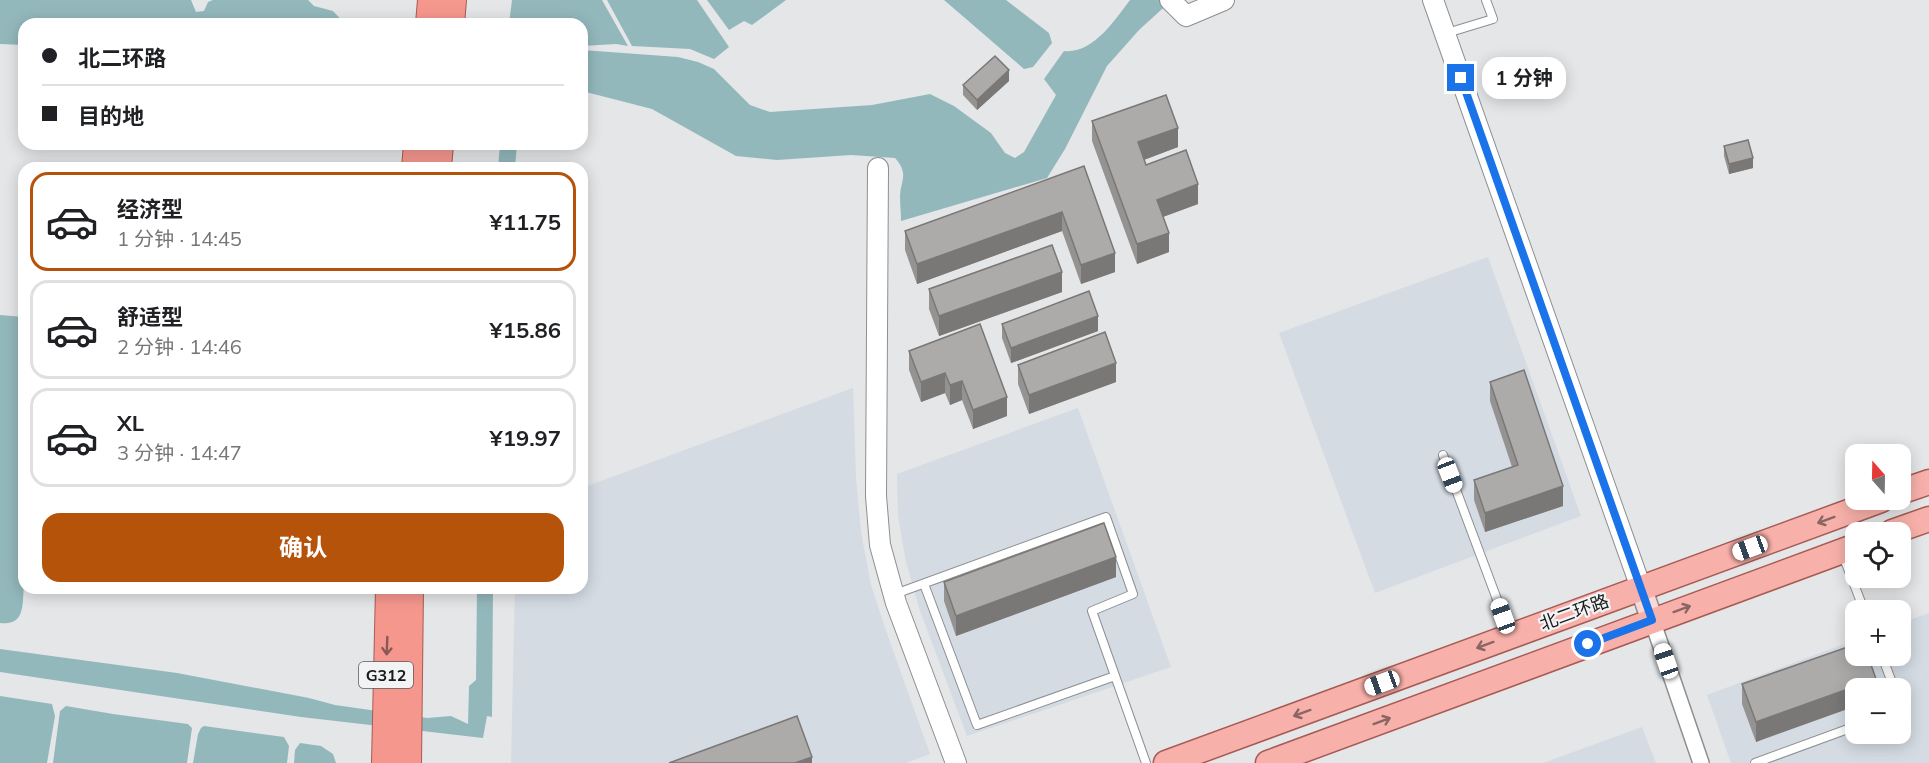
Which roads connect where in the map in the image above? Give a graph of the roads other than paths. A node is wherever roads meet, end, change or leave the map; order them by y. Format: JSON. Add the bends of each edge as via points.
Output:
{"nodes":[{"id":1,"x":431,"y":0,"type":"edge"},
{"id":2,"x":453,"y":0,"type":"edge"},
{"id":3,"x":1224,"y":0,"type":"edge"},
{"id":4,"x":1433,"y":0,"type":"edge"},
{"id":5,"x":1486,"y":0,"type":"edge"},
{"id":6,"x":1172,"y":2,"type":"edge"},
{"id":7,"x":430,"y":18,"type":"edge"},
{"id":8,"x":452,"y":18,"type":"edge"},
{"id":9,"x":1445,"y":34,"type":"junction"},
{"id":10,"x":878,"y":168,"type":"dead end"},
{"id":11,"x":1443,"y":455,"type":"dead end"},
{"id":12,"x":1929,"y":482,"type":"edge"},
{"id":13,"x":1911,"y":488,"type":"edge"},
{"id":14,"x":1854,"y":510,"type":"edge"},
{"id":15,"x":1929,"y":519,"type":"edge"},
{"id":16,"x":1911,"y":526,"type":"edge"},
{"id":17,"x":1845,"y":550,"type":"edge"},
{"id":18,"x":924,"y":584,"type":"junction"},
{"id":19,"x":1641,"y":588,"type":"junction"},
{"id":20,"x":389,"y":594,"type":"edge"},
{"id":21,"x":410,"y":594,"type":"edge"},
{"id":22,"x":894,"y":595,"type":"junction"},
{"id":23,"x":1652,"y":620,"type":"junction"},
{"id":24,"x":1511,"y":636,"type":"junction"},
{"id":25,"x":1115,"y":676,"type":"junction"},
{"id":26,"x":1845,"y":730,"type":"edge"},
{"id":27,"x":385,"y":763,"type":"edge"},
{"id":28,"x":408,"y":763,"type":"edge"},
{"id":29,"x":956,"y":763,"type":"edge"},
{"id":30,"x":1146,"y":763,"type":"edge"},
{"id":31,"x":1166,"y":763,"type":"edge"},
{"id":32,"x":1268,"y":763,"type":"edge"},
{"id":33,"x":1701,"y":763,"type":"edge"},
{"id":34,"x":1755,"y":763,"type":"edge"}],
"edges":[{"from":1,"to":7,"type":"highway"},
{"from":2,"to":8,"type":"highway"},
{"from":3,"to":6,"type":"street","via":[[1186,16]]},
{"from":4,"to":9,"type":"street"},
{"from":5,"to":9,"type":"lane","via":[[1493,19]]},
{"from":9,"to":19,"type":"street"},
{"from":10,"to":22,"type":"street","via":[[876,495],[880,545]]},
{"from":11,"to":24,"type":"lane"},
{"from":12,"to":13,"type":"main road"},
{"from":14,"to":19,"type":"main road","name":"北二环路","one_way":true},
{"from":15,"to":16,"type":"main road"},
{"from":23,"to":17,"type":"main road","name":"北二环路","one_way":true},
{"from":18,"to":22,"type":"lane"},
{"from":18,"to":25,"type":"lane","via":[[977,725]]},
{"from":18,"to":25,"type":"lane","via":[[1106,517],[1133,594],[1092,611]]},
{"from":19,"to":23,"type":"main road"},
{"from":19,"to":24,"type":"main road","name":"北二环路"},
{"from":20,"to":27,"type":"highway","number":"G312","one_way":true},
{"from":21,"to":28,"type":"highway","number":"G312"},
{"from":22,"to":29,"type":"street"},
{"from":32,"to":23,"type":"main road","name":"北二环路","one_way":true},
{"from":23,"to":33,"type":"street"},
{"from":24,"to":31,"type":"main road","name":"北二环路","one_way":true},
{"from":25,"to":30,"type":"lane"},
{"from":26,"to":34,"type":"lane"}]}
